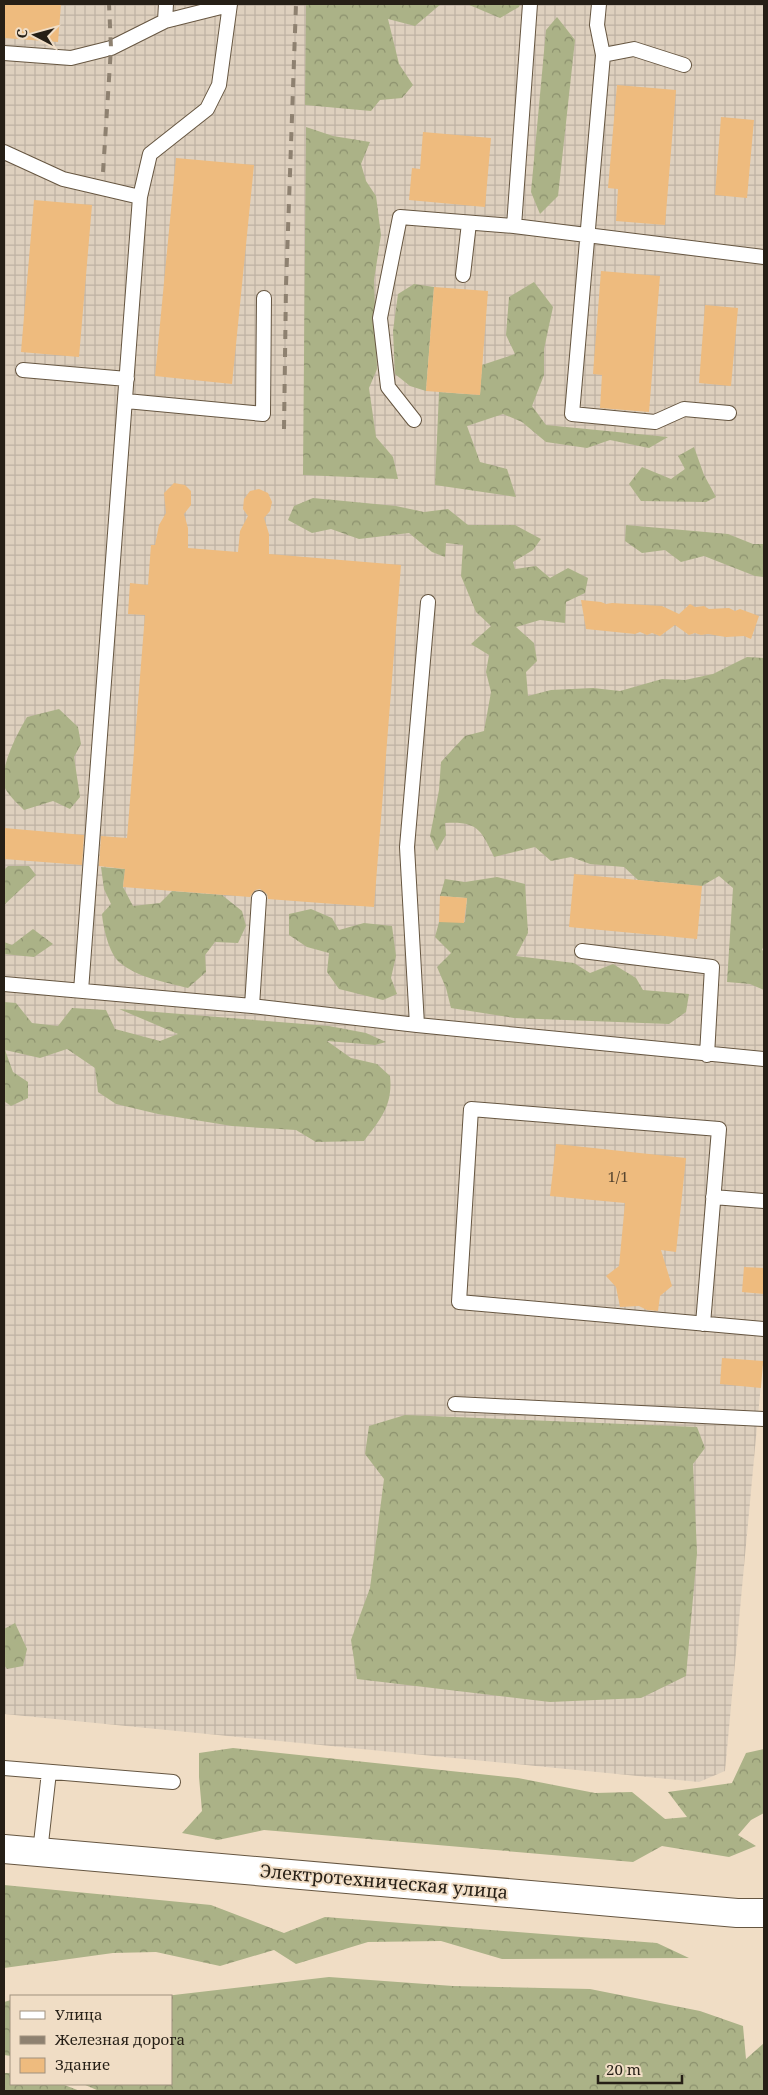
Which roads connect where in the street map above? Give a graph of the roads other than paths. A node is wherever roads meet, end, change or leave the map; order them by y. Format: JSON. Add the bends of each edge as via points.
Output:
{"nodes":[{"id":1,"x":166,"y":4,"type":"edge"},
{"id":2,"x":230,"y":4,"type":"edge"},
{"id":3,"x":530,"y":4,"type":"edge"},
{"id":4,"x":599,"y":4,"type":"edge"},
{"id":5,"x":165,"y":21,"type":"junction"},
{"id":6,"x":4,"y":53,"type":"edge"},
{"id":7,"x":603,"y":55,"type":"junction"},
{"id":8,"x":684,"y":65,"type":"dead end"},
{"id":9,"x":4,"y":152,"type":"edge"},
{"id":10,"x":140,"y":197,"type":"junction"},
{"id":11,"x":469,"y":222,"type":"junction"},
{"id":12,"x":514,"y":226,"type":"junction"},
{"id":13,"x":587,"y":236,"type":"junction"},
{"id":14,"x":764,"y":257,"type":"edge"},
{"id":15,"x":463,"y":276,"type":"dead end"},
{"id":16,"x":264,"y":298,"type":"dead end"},
{"id":17,"x":23,"y":370,"type":"dead end"},
{"id":18,"x":127,"y":378,"type":"junction"},
{"id":19,"x":126,"y":401,"type":"junction"},
{"id":20,"x":729,"y":412,"type":"dead end"},
{"id":21,"x":414,"y":420,"type":"dead end"},
{"id":22,"x":428,"y":602,"type":"dead end"},
{"id":23,"x":259,"y":898,"type":"dead end"},
{"id":24,"x":582,"y":951,"type":"dead end"},
{"id":25,"x":4,"y":984,"type":"edge"},
{"id":26,"x":81,"y":991,"type":"junction"},
{"id":27,"x":252,"y":1006,"type":"junction"},
{"id":28,"x":417,"y":1025,"type":"junction"},
{"id":29,"x":707,"y":1055,"type":"junction"},
{"id":30,"x":764,"y":1059,"type":"edge"},
{"id":31,"x":713,"y":1197,"type":"junction"},
{"id":32,"x":764,"y":1201,"type":"edge"},
{"id":33,"x":703,"y":1324,"type":"junction"},
{"id":34,"x":764,"y":1329,"type":"edge"},
{"id":35,"x":455,"y":1404,"type":"dead end"},
{"id":36,"x":764,"y":1419,"type":"edge"},
{"id":37,"x":4,"y":1768,"type":"edge"},
{"id":38,"x":49,"y":1772,"type":"junction"},
{"id":39,"x":173,"y":1782,"type":"dead end"},
{"id":40,"x":4,"y":1849,"type":"edge"},
{"id":41,"x":40,"y":1852,"type":"junction"},
{"id":42,"x":764,"y":1913,"type":"edge"}],
"edges":[{"from":1,"to":5,"type":"lane"},
{"from":2,"to":5,"type":"lane"},
{"from":2,"to":10,"type":"lane","via":[[219,85],[207,109],[150,154]]},
{"from":3,"to":12,"type":"lane"},
{"from":4,"to":7,"type":"lane","via":[[597,26]]},
{"from":5,"to":6,"type":"lane","via":[[111,48],[71,58]]},
{"from":7,"to":8,"type":"lane","via":[[634,49]]},
{"from":7,"to":13,"type":"lane"},
{"from":9,"to":10,"type":"lane","via":[[63,179]]},
{"from":10,"to":18,"type":"lane"},
{"from":11,"to":12,"type":"lane"},
{"from":11,"to":15,"type":"lane"},
{"from":11,"to":21,"type":"lane","via":[[400,217],[380,318],[388,387]]},
{"from":12,"to":13,"type":"lane"},
{"from":13,"to":14,"type":"lane"},
{"from":13,"to":20,"type":"lane","via":[[572,414],[655,422],[684,409]]},
{"from":16,"to":19,"type":"lane","via":[[263,414]]},
{"from":17,"to":18,"type":"lane"},
{"from":18,"to":19,"type":"lane"},
{"from":19,"to":26,"type":"lane"},
{"from":22,"to":28,"type":"lane","via":[[407,847]]},
{"from":23,"to":27,"type":"lane"},
{"from":24,"to":29,"type":"lane","via":[[712,967]]},
{"from":25,"to":26,"type":"lane"},
{"from":26,"to":27,"type":"lane"},
{"from":27,"to":28,"type":"lane"},
{"from":28,"to":29,"type":"lane"},
{"from":29,"to":30,"type":"lane"},
{"from":31,"to":32,"type":"lane"},
{"from":31,"to":33,"type":"lane"},
{"from":31,"to":33,"type":"lane","via":[[719,1129],[470,1109],[459,1302]]},
{"from":33,"to":34,"type":"lane"},
{"from":35,"to":36,"type":"lane"},
{"from":37,"to":38,"type":"lane"},
{"from":38,"to":39,"type":"lane"},
{"from":38,"to":41,"type":"lane"},
{"from":40,"to":41,"type":"street","name":"Электротехническая улица"},
{"from":41,"to":42,"type":"street","name":"Электротехническая улица"}]}
